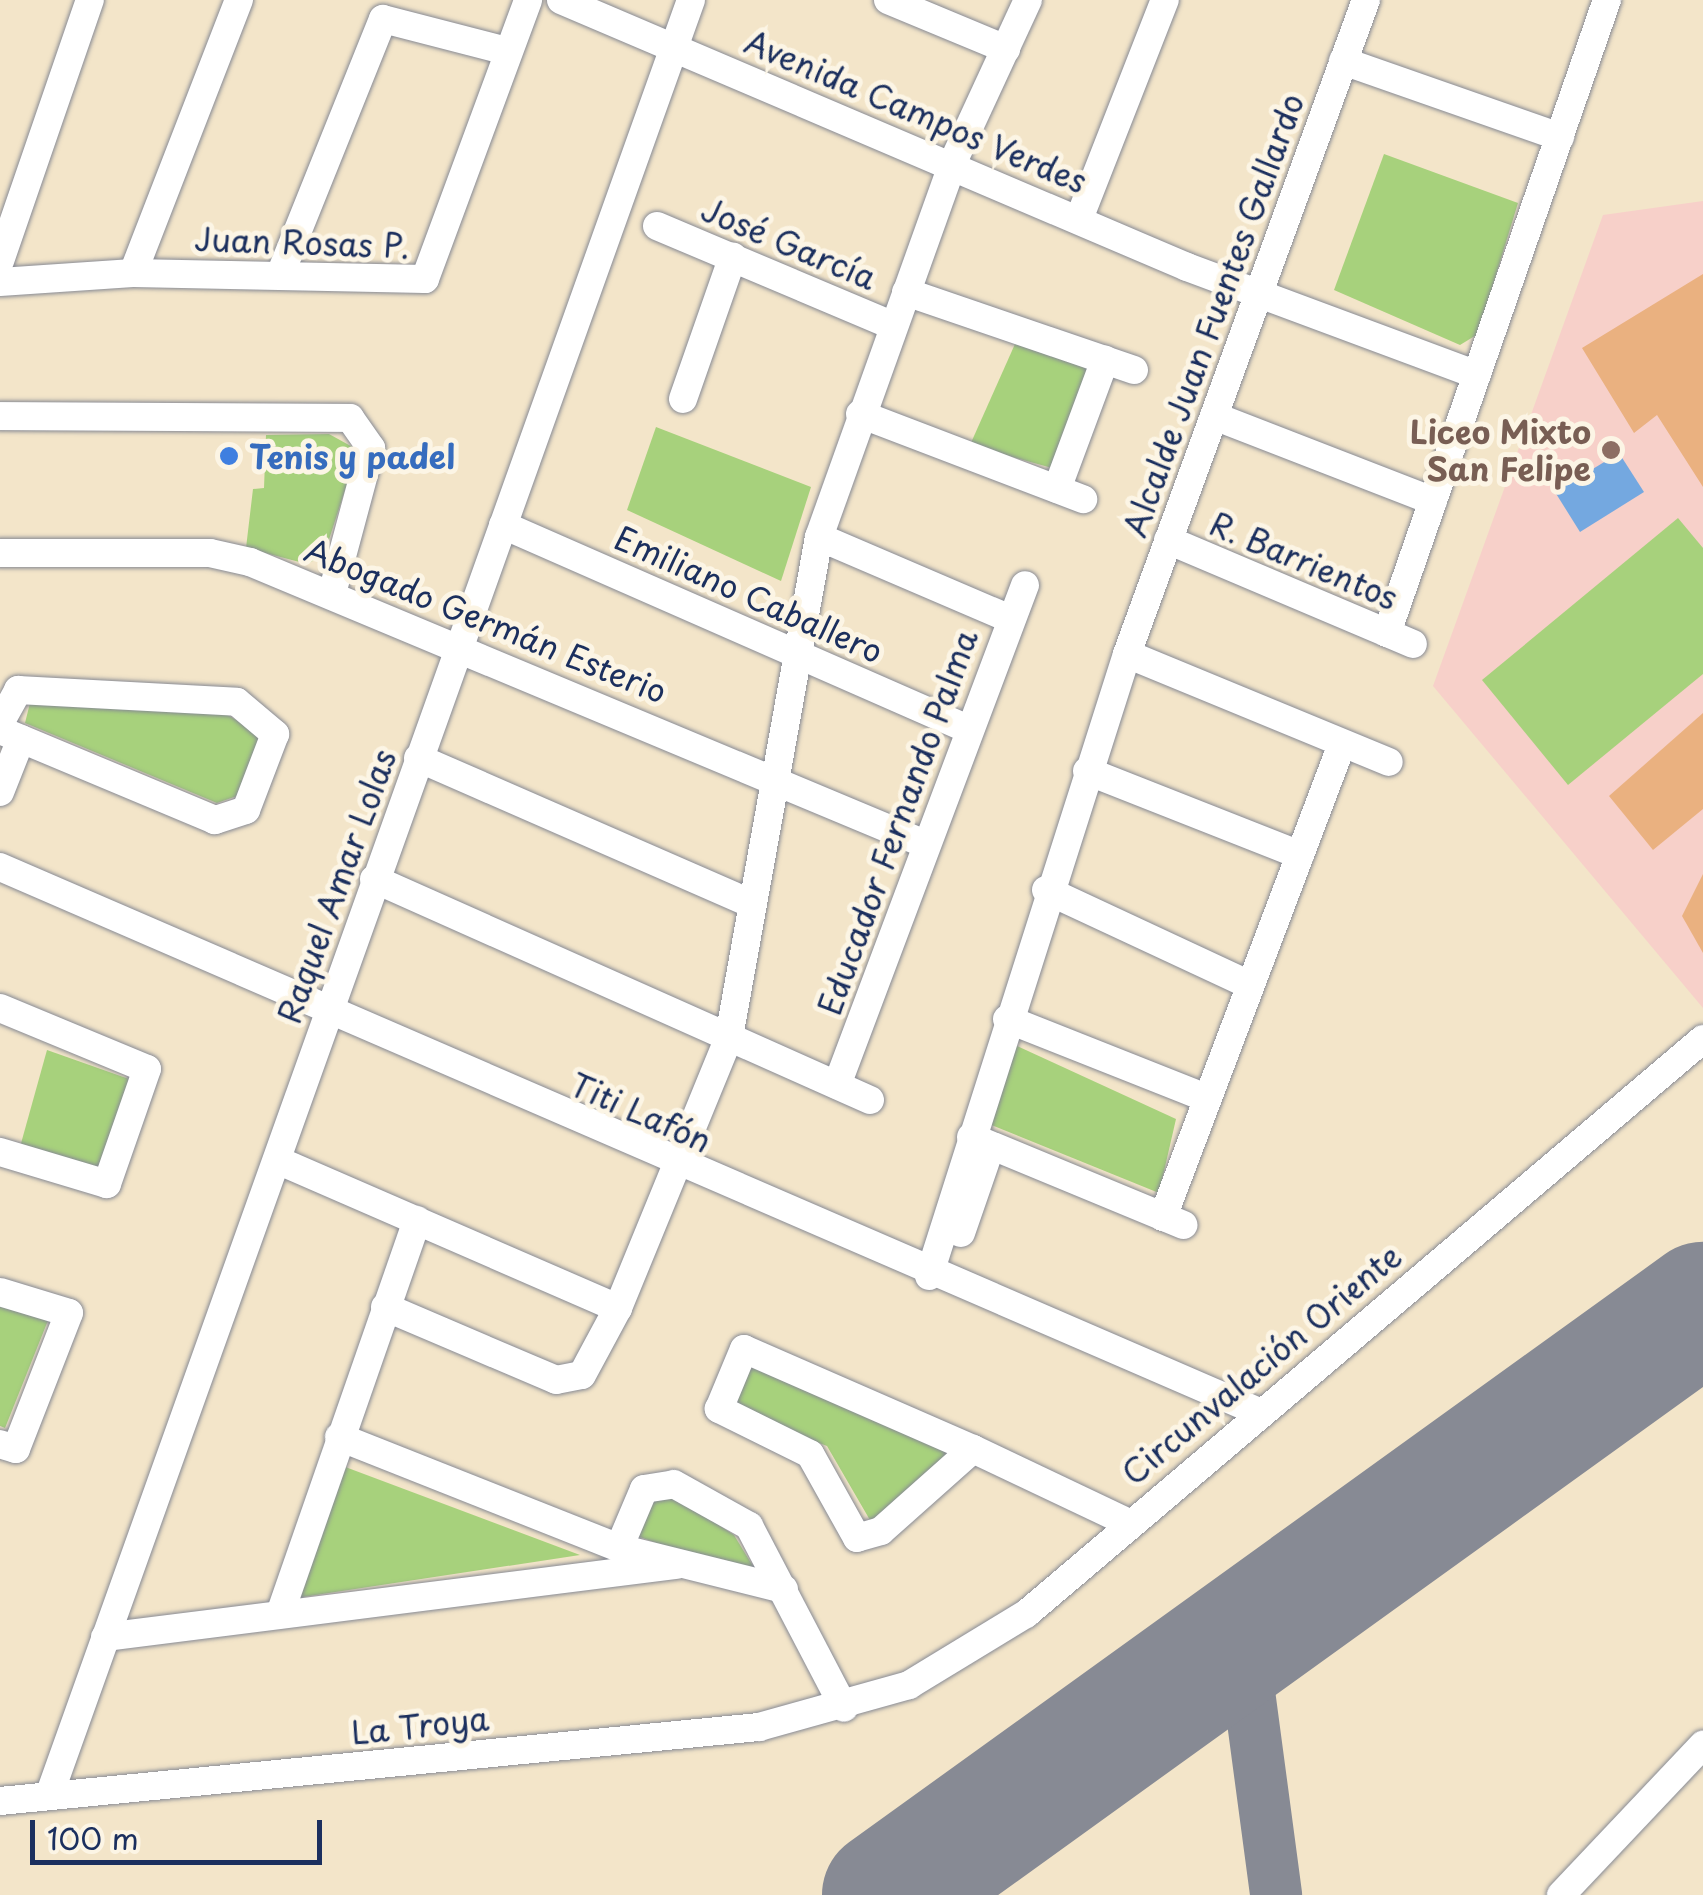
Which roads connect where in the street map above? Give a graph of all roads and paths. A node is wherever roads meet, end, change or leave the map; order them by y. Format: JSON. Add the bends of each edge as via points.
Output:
{"nodes":[{"id":1,"x":90,"y":0,"type":"edge"},
{"id":2,"x":239,"y":0,"type":"edge"},
{"id":3,"x":528,"y":0,"type":"edge"},
{"id":4,"x":561,"y":0,"type":"edge"},
{"id":5,"x":691,"y":0,"type":"edge"},
{"id":6,"x":888,"y":0,"type":"edge"},
{"id":7,"x":1028,"y":0,"type":"edge"},
{"id":8,"x":1165,"y":0,"type":"edge"},
{"id":9,"x":1366,"y":0,"type":"edge"},
{"id":10,"x":1603,"y":1,"type":"edge"},
{"id":11,"x":676,"y":46,"type":"junction"},
{"id":12,"x":1006,"y":50,"type":"junction"},
{"id":13,"x":507,"y":51,"type":"junction"},
{"id":14,"x":1343,"y":61,"type":"junction"},
{"id":15,"x":1560,"y":137,"type":"junction"},
{"id":16,"x":954,"y":160,"type":"junction"},
{"id":17,"x":1079,"y":219,"type":"junction"},
{"id":18,"x":657,"y":226,"type":"dead end"},
{"id":19,"x":733,"y":256,"type":"junction"},
{"id":20,"x":0,"y":261,"type":"edge"},
{"id":21,"x":133,"y":273,"type":"junction"},
{"id":22,"x":280,"y":275,"type":"junction"},
{"id":23,"x":0,"y":282,"type":"edge"},
{"id":24,"x":1260,"y":288,"type":"junction"},
{"id":25,"x":906,"y":292,"type":"junction"},
{"id":26,"x":894,"y":326,"type":"junction"},
{"id":27,"x":1105,"y":360,"type":"junction"},
{"id":28,"x":1134,"y":370,"type":"dead end"},
{"id":29,"x":1477,"y":374,"type":"junction"},
{"id":30,"x":683,"y":399,"type":"dead end"},
{"id":31,"x":860,"y":414,"type":"junction"},
{"id":32,"x":0,"y":416,"type":"edge"},
{"id":33,"x":1214,"y":416,"type":"junction"},
{"id":34,"x":1433,"y":501,"type":"junction"},
{"id":35,"x":502,"y":525,"type":"junction"},
{"id":36,"x":819,"y":537,"type":"junction"},
{"id":37,"x":1168,"y":540,"type":"junction"},
{"id":38,"x":0,"y":553,"type":"edge"},
{"id":39,"x":1025,"y":584,"type":"dead end"},
{"id":40,"x":332,"y":594,"type":"junction"},
{"id":41,"x":1010,"y":619,"type":"junction"},
{"id":42,"x":460,"y":644,"type":"junction"},
{"id":43,"x":795,"y":651,"type":"junction"},
{"id":44,"x":1127,"y":654,"type":"junction"},
{"id":45,"x":968,"y":728,"type":"junction"},
{"id":46,"x":7,"y":731,"type":"edge"},
{"id":47,"x":1342,"y":744,"type":"junction"},
{"id":48,"x":418,"y":758,"type":"junction"},
{"id":49,"x":1389,"y":762,"type":"dead end"},
{"id":50,"x":1087,"y":772,"type":"junction"},
{"id":51,"x":773,"y":777,"type":"junction"},
{"id":52,"x":0,"y":792,"type":"edge"},
{"id":53,"x":925,"y":844,"type":"junction"},
{"id":54,"x":1300,"y":855,"type":"junction"},
{"id":55,"x":0,"y":867,"type":"edge"},
{"id":56,"x":374,"y":879,"type":"junction"},
{"id":57,"x":1046,"y":890,"type":"junction"},
{"id":58,"x":752,"y":904,"type":"junction"},
{"id":59,"x":1250,"y":985,"type":"junction"},
{"id":60,"x":0,"y":1008,"type":"edge"},
{"id":61,"x":327,"y":1013,"type":"junction"},
{"id":62,"x":1008,"y":1019,"type":"junction"},
{"id":63,"x":729,"y":1037,"type":"junction"},
{"id":64,"x":1703,"y":1039,"type":"edge"},
{"id":65,"x":837,"y":1086,"type":"junction"},
{"id":66,"x":1207,"y":1098,"type":"junction"},
{"id":67,"x":870,"y":1100,"type":"dead end"},
{"id":68,"x":981,"y":1142,"type":"junction"},
{"id":69,"x":0,"y":1152,"type":"edge"},
{"id":70,"x":277,"y":1160,"type":"junction"},
{"id":71,"x":677,"y":1166,"type":"junction"},
{"id":72,"x":416,"y":1220,"type":"junction"},
{"id":73,"x":936,"y":1279,"type":"junction"},
{"id":74,"x":0,"y":1292,"type":"edge"},
{"id":75,"x":386,"y":1307,"type":"junction"},
{"id":76,"x":618,"y":1308,"type":"junction"},
{"id":77,"x":1258,"y":1412,"type":"junction"},
{"id":78,"x":339,"y":1437,"type":"junction"},
{"id":79,"x":0,"y":1444,"type":"edge"},
{"id":80,"x":973,"y":1450,"type":"junction"},
{"id":81,"x":1127,"y":1522,"type":"junction"},
{"id":82,"x":619,"y":1548,"type":"junction"},
{"id":83,"x":676,"y":1564,"type":"junction"},
{"id":84,"x":778,"y":1590,"type":"junction"},
{"id":85,"x":280,"y":1614,"type":"junction"},
{"id":86,"x":104,"y":1637,"type":"junction"},
{"id":87,"x":836,"y":1711,"type":"junction"},
{"id":88,"x":1703,"y":1745,"type":"edge"},
{"id":89,"x":50,"y":1796,"type":"junction"},
{"id":90,"x":0,"y":1801,"type":"edge"},
{"id":91,"x":1561,"y":1895,"type":"edge"}],
"edges":[{"from":1,"to":20,"type":"street"},
{"from":2,"to":21,"type":"street"},
{"from":3,"to":13,"type":"street","name":"Juan Rosas P."},
{"from":4,"to":11,"type":"street","name":"Avenida Campos Verdes"},
{"from":5,"to":11,"type":"street","name":"Raquel Amar Lolas"},
{"from":6,"to":12,"type":"street"},
{"from":7,"to":12,"type":"street"},
{"from":8,"to":17,"type":"street"},
{"from":9,"to":14,"type":"street","name":"Alcalde Juan Fuentes Gallardo"},
{"from":10,"to":15,"type":"street"},
{"from":11,"to":16,"type":"street","name":"Avenida Campos Verdes"},
{"from":11,"to":35,"type":"street","name":"Raquel Amar Lolas"},
{"from":12,"to":16,"type":"street"},
{"from":13,"to":22,"type":"street","name":"Juan Rosas P.","via":[[425,279]]},
{"from":13,"to":22,"type":"street","via":[[383,19]]},
{"from":14,"to":15,"type":"street"},
{"from":14,"to":24,"type":"street","name":"Alcalde Juan Fuentes Gallardo"},
{"from":15,"to":29,"type":"street"},
{"from":16,"to":17,"type":"street","name":"Avenida Campos Verdes"},
{"from":16,"to":25,"type":"street"},
{"from":17,"to":24,"type":"street","name":"Avenida Campos Verdes","via":[[1186,267]]},
{"from":18,"to":19,"type":"street","name":"José García"},
{"from":19,"to":26,"type":"street","name":"José García"},
{"from":19,"to":30,"type":"street"},
{"from":21,"to":22,"type":"street","name":"Juan Rosas P."},
{"from":21,"to":23,"type":"street","name":"Juan Rosas P."},
{"from":24,"to":29,"type":"street","name":"Avenida Campos Verdes"},
{"from":24,"to":33,"type":"street","name":"Alcalde Juan Fuentes Gallardo"},
{"from":25,"to":26,"type":"street"},
{"from":25,"to":27,"type":"street"},
{"from":26,"to":31,"type":"street"},
{"from":27,"to":28,"type":"street"},
{"from":27,"to":31,"type":"street","via":[[1070,494]]},
{"from":29,"to":34,"type":"street"},
{"from":31,"to":36,"type":"street"},
{"from":32,"to":40,"type":"street","via":[[350,418],[365,429],[370,460]]},
{"from":33,"to":34,"type":"street"},
{"from":33,"to":37,"type":"street","name":"Alcalde Juan Fuentes Gallardo"},
{"from":34,"to":37,"type":"street","name":"R. Barrientos","via":[[1400,639]]},
{"from":35,"to":42,"type":"street","name":"Raquel Amar Lolas"},
{"from":35,"to":43,"type":"street","name":"Emiliano Caballero"},
{"from":36,"to":41,"type":"street"},
{"from":36,"to":43,"type":"street"},
{"from":37,"to":44,"type":"street","name":"Alcalde Juan Fuentes Gallardo"},
{"from":38,"to":40,"type":"street","name":"Abogado Germán Esterio","via":[[210,553]]},
{"from":39,"to":41,"type":"street","name":"Educador Fernando Palma"},
{"from":40,"to":42,"type":"street","name":"Abogado Germán Esterio"},
{"from":41,"to":45,"type":"street","name":"Educador Fernando Palma"},
{"from":42,"to":48,"type":"street","name":"Raquel Amar Lolas"},
{"from":42,"to":51,"type":"street","name":"Abogado Germán Esterio"},
{"from":43,"to":45,"type":"street","name":"Emiliano Caballero"},
{"from":43,"to":51,"type":"street"},
{"from":44,"to":47,"type":"street"},
{"from":44,"to":50,"type":"street","name":"Alcalde Juan Fuentes Gallardo"},
{"from":45,"to":53,"type":"street","name":"Educador Fernando Palma"},
{"from":46,"to":46,"type":"street","via":[[18,690],[237,702],[274,734],[246,810],[215,820]]},
{"from":46,"to":52,"type":"street"},
{"from":47,"to":49,"type":"street"},
{"from":47,"to":54,"type":"street"},
{"from":48,"to":56,"type":"street","name":"Raquel Amar Lolas"},
{"from":48,"to":58,"type":"street"},
{"from":50,"to":54,"type":"street"},
{"from":50,"to":57,"type":"street","name":"Alcalde Juan Fuentes Gallardo"},
{"from":51,"to":53,"type":"street","name":"Abogado Germán Esterio"},
{"from":51,"to":58,"type":"street"},
{"from":53,"to":65,"type":"street","name":"Educador Fernando Palma"},
{"from":54,"to":59,"type":"street"},
{"from":55,"to":61,"type":"street","name":"Titi Lafón"},
{"from":56,"to":61,"type":"street","name":"Raquel Amar Lolas"},
{"from":56,"to":63,"type":"street"},
{"from":57,"to":59,"type":"street"},
{"from":57,"to":62,"type":"street","name":"Alcalde Juan Fuentes Gallardo"},
{"from":58,"to":63,"type":"street"},
{"from":59,"to":66,"type":"street"},
{"from":60,"to":69,"type":"street","via":[[147,1068],[108,1184]]},
{"from":61,"to":70,"type":"street","name":"Raquel Amar Lolas"},
{"from":61,"to":71,"type":"street","name":"Titi Lafón"},
{"from":62,"to":66,"type":"street"},
{"from":62,"to":68,"type":"street","name":"Alcalde Juan Fuentes Gallardo"},
{"from":63,"to":65,"type":"street"},
{"from":63,"to":71,"type":"street"},
{"from":64,"to":77,"type":"street","name":"Circunvalación Oriente"},
{"from":65,"to":67,"type":"street"},
{"from":66,"to":68,"type":"street","via":[[1173,1221]]},
{"from":68,"to":73,"type":"street","name":"Alcalde Juan Fuentes Gallardo"},
{"from":70,"to":72,"type":"street"},
{"from":70,"to":86,"type":"street","name":"Raquel Amar Lolas"},
{"from":71,"to":73,"type":"street","name":"Titi Lafón"},
{"from":71,"to":76,"type":"street"},
{"from":72,"to":75,"type":"street"},
{"from":72,"to":76,"type":"street"},
{"from":73,"to":77,"type":"street","name":"Titi Lafón"},
{"from":74,"to":79,"type":"street","via":[[69,1313],[16,1449]]},
{"from":75,"to":76,"type":"street","via":[[556,1380],[582,1374]]},
{"from":75,"to":78,"type":"street"},
{"from":77,"to":81,"type":"street","name":"Circunvalación Oriente"},
{"from":78,"to":82,"type":"street"},
{"from":78,"to":85,"type":"street"},
{"from":80,"to":80,"type":"street","via":[[881,1531],[857,1538],[810,1454],[724,1419],[718,1409],[744,1350]]},
{"from":80,"to":81,"type":"street"},
{"from":81,"to":87,"type":"street","name":"Circunvalación Oriente","via":[[998,1635],[924,1678]]},
{"from":82,"to":83,"type":"street"},
{"from":82,"to":84,"type":"street","via":[[644,1489],[674,1484],[750,1526]]},
{"from":83,"to":84,"type":"street"},
{"from":83,"to":85,"type":"street"},
{"from":84,"to":87,"type":"street"},
{"from":85,"to":86,"type":"street"},
{"from":86,"to":89,"type":"street","name":"Raquel Amar Lolas"},
{"from":87,"to":89,"type":"street","name":"La Troya"},
{"from":88,"to":91,"type":"street"},
{"from":89,"to":90,"type":"street","name":"La Troya"}]}
